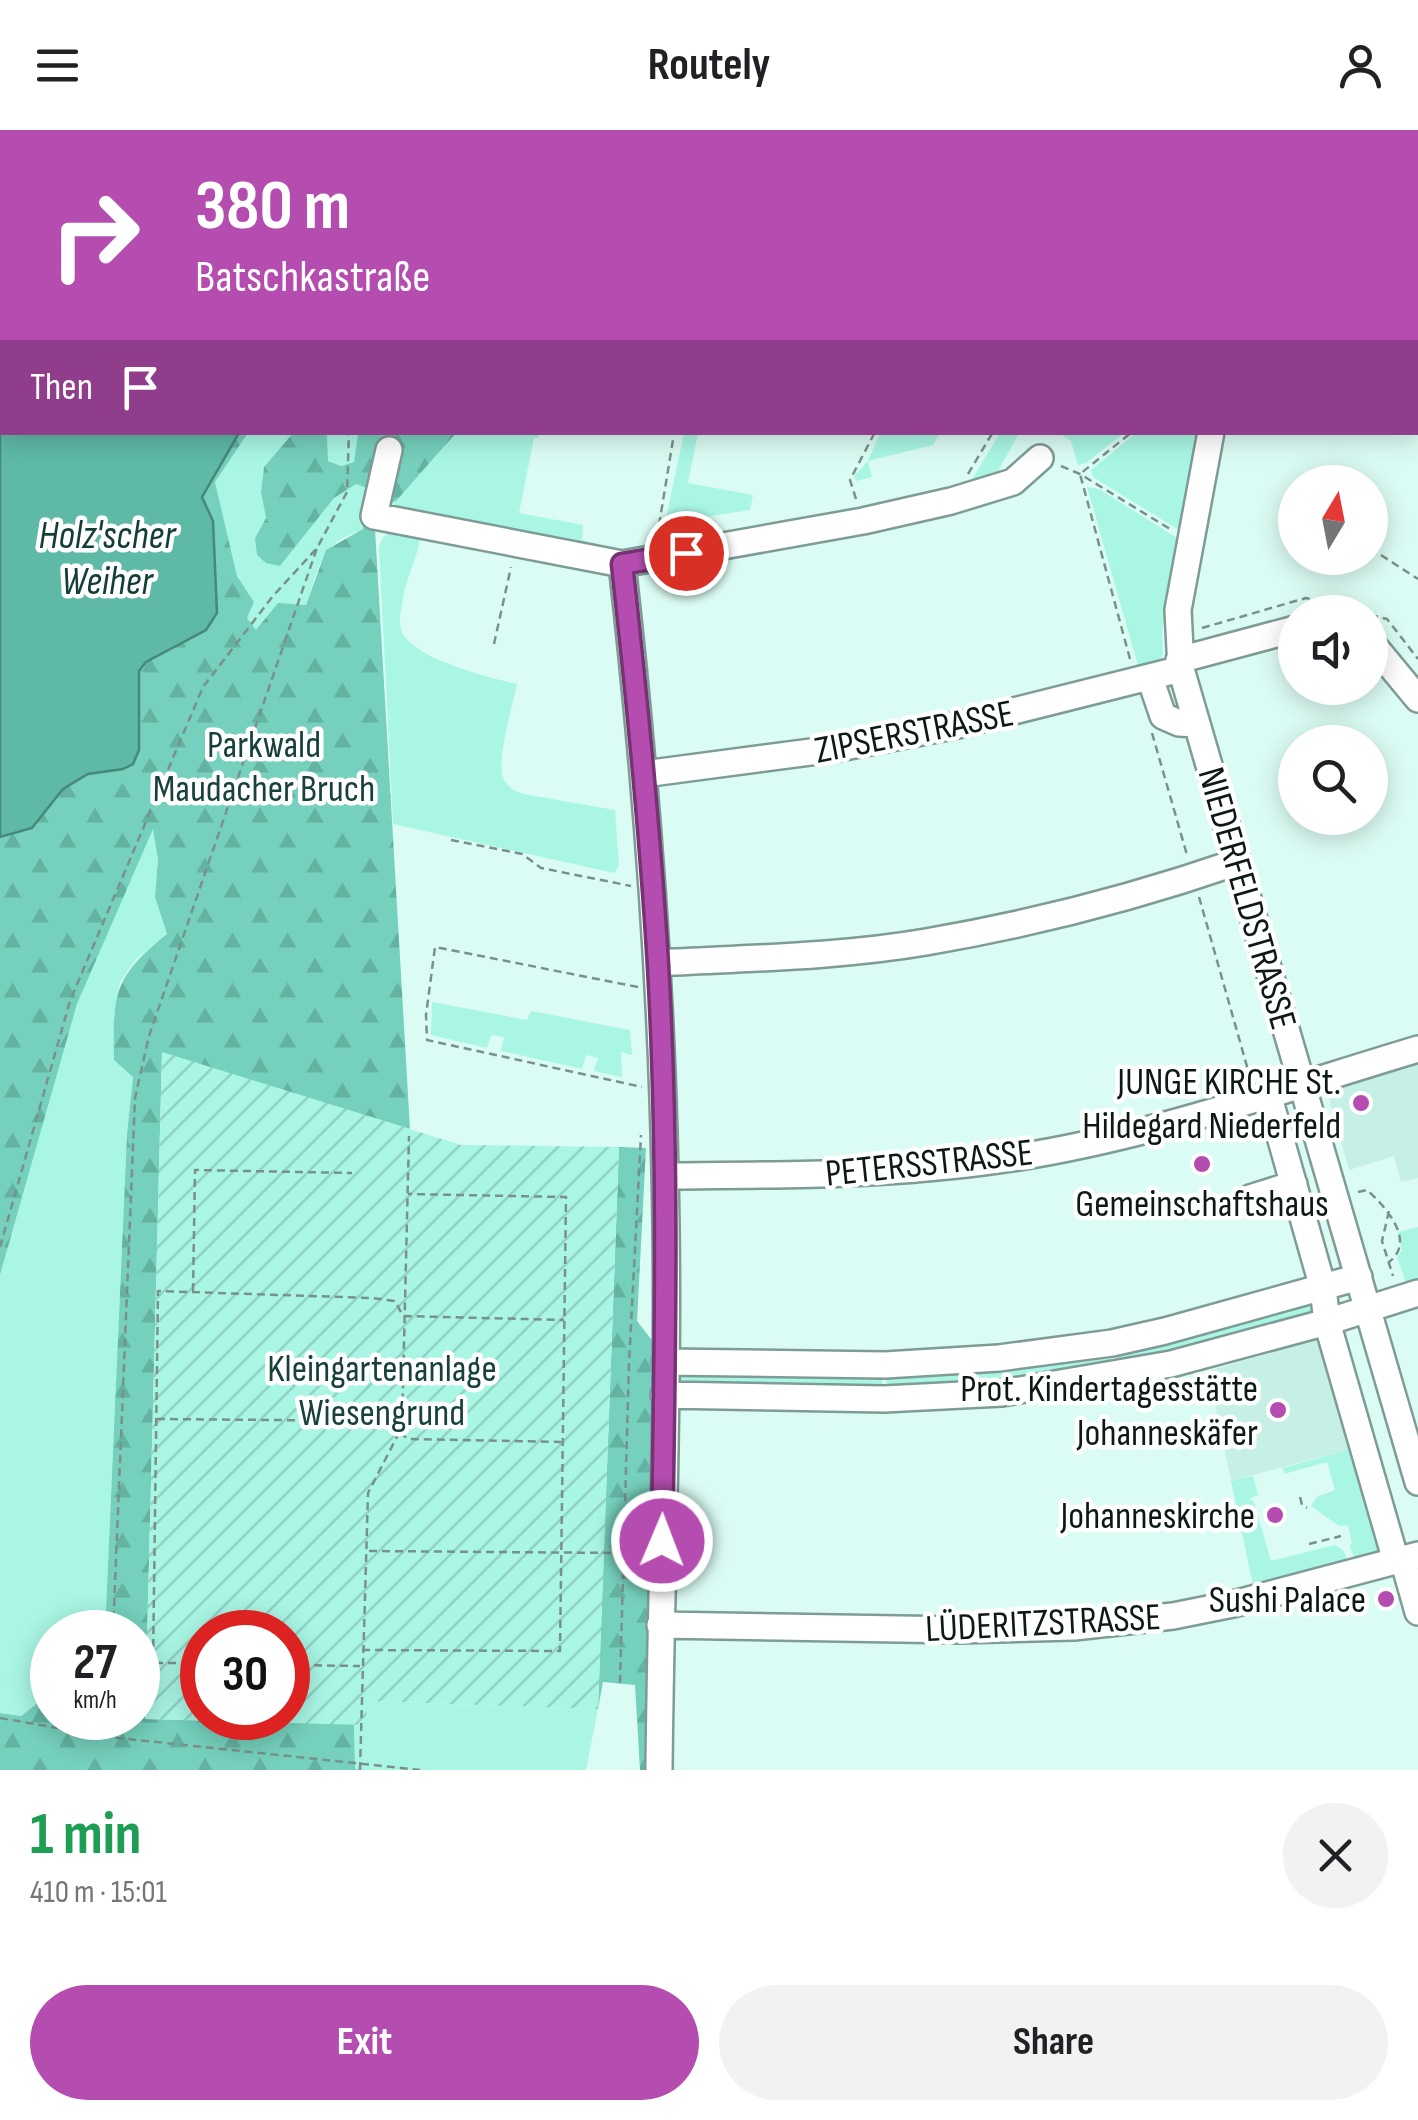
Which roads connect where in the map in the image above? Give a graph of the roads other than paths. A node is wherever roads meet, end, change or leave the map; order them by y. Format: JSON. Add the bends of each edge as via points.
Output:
{"nodes":[{"id":1,"x":1210,"y":435,"type":"edge"},
{"id":2,"x":389,"y":450,"type":"dead end"},
{"id":3,"x":1040,"y":458,"type":"road end"},
{"id":4,"x":628,"y":563,"type":"junction"},
{"id":5,"x":1278,"y":634,"type":"edge"},
{"id":6,"x":1388,"y":663,"type":"edge"},
{"id":7,"x":1180,"y":665,"type":"junction"},
{"id":8,"x":1143,"y":680,"type":"junction"},
{"id":9,"x":1418,"y":699,"type":"edge"},
{"id":10,"x":1197,"y":724,"type":"junction"},
{"id":11,"x":644,"y":774,"type":"junction"},
{"id":12,"x":1237,"y":862,"type":"junction"},
{"id":13,"x":658,"y":963,"type":"junction"},
{"id":14,"x":1418,"y":1049,"type":"edge"},
{"id":15,"x":1303,"y":1084,"type":"junction"},
{"id":16,"x":1262,"y":1096,"type":"junction"},
{"id":17,"x":666,"y":1176,"type":"junction"},
{"id":18,"x":1294,"y":1184,"type":"junction"},
{"id":19,"x":1250,"y":1198,"type":"dead end"},
{"id":20,"x":1359,"y":1277,"type":"junction"},
{"id":21,"x":1323,"y":1288,"type":"junction"},
{"id":22,"x":1409,"y":1296,"type":"edge"},
{"id":23,"x":1367,"y":1308,"type":"junction"},
{"id":24,"x":1327,"y":1322,"type":"junction"},
{"id":25,"x":665,"y":1362,"type":"junction"},
{"id":26,"x":664,"y":1396,"type":"junction"},
{"id":27,"x":1418,"y":1482,"type":"edge"},
{"id":28,"x":1406,"y":1558,"type":"edge"},
{"id":29,"x":1418,"y":1612,"type":"edge"},
{"id":30,"x":660,"y":1625,"type":"junction"},
{"id":31,"x":658,"y":1770,"type":"edge"}],
"edges":[{"from":1,"to":7,"type":"street","name":"NIEDERFELDSTRASSE","via":[[1178,610]]},
{"from":2,"to":4,"type":"street","via":[[374,516]]},
{"from":3,"to":4,"type":"street","via":[[1013,482],[952,500]]},
{"from":4,"to":11,"type":"street"},
{"from":5,"to":7,"type":"street","name":"ZIPSERSTRASSE"},
{"from":6,"to":9,"type":"street"},
{"from":7,"to":8,"type":"street","name":"ZIPSERSTRASSE"},
{"from":7,"to":10,"type":"street","name":"NIEDERFELDSTRASSE"},
{"from":8,"to":10,"type":"street","via":[[1163,716]]},
{"from":8,"to":11,"type":"street","name":"ZIPSERSTRASSE","via":[[852,746]]},
{"from":10,"to":12,"type":"street","name":"NIEDERFELDSTRASSE"},
{"from":11,"to":13,"type":"street"},
{"from":12,"to":13,"type":"street","via":[[1031,922],[922,943]]},
{"from":12,"to":15,"type":"street","name":"NIEDERFELDSTRASSE"},
{"from":13,"to":17,"type":"street"},
{"from":14,"to":15,"type":"street","name":"PETERSSTRASSE"},
{"from":15,"to":16,"type":"street","name":"PETERSSTRASSE"},
{"from":15,"to":20,"type":"street","name":"NIEDERFELDSTRASSE"},
{"from":16,"to":17,"type":"street","name":"PETERSSTRASSE","via":[[1001,1160],[888,1172]]},
{"from":16,"to":18,"type":"street"},
{"from":17,"to":25,"type":"street"},
{"from":18,"to":19,"type":"street"},
{"from":18,"to":21,"type":"street"},
{"from":20,"to":21,"type":"street"},
{"from":20,"to":23,"type":"street","name":"NIEDERFELDSTRASSE"},
{"from":21,"to":24,"type":"street"},
{"from":21,"to":25,"type":"street","via":[[1112,1343],[999,1358],[885,1365]]},
{"from":22,"to":23,"type":"street"},
{"from":23,"to":24,"type":"street"},
{"from":23,"to":27,"type":"street","name":"NIEDERFELDSTRASSE"},
{"from":24,"to":26,"type":"street","via":[[1171,1364],[1002,1392],[884,1399]]},
{"from":24,"to":28,"type":"street"},
{"from":25,"to":26,"type":"street"},
{"from":26,"to":30,"type":"street"},
{"from":28,"to":29,"type":"street"},
{"from":28,"to":30,"type":"street","name":"LÜDERITZSTRASSE","via":[[1233,1604],[1074,1627]]},
{"from":30,"to":31,"type":"street"}]}
